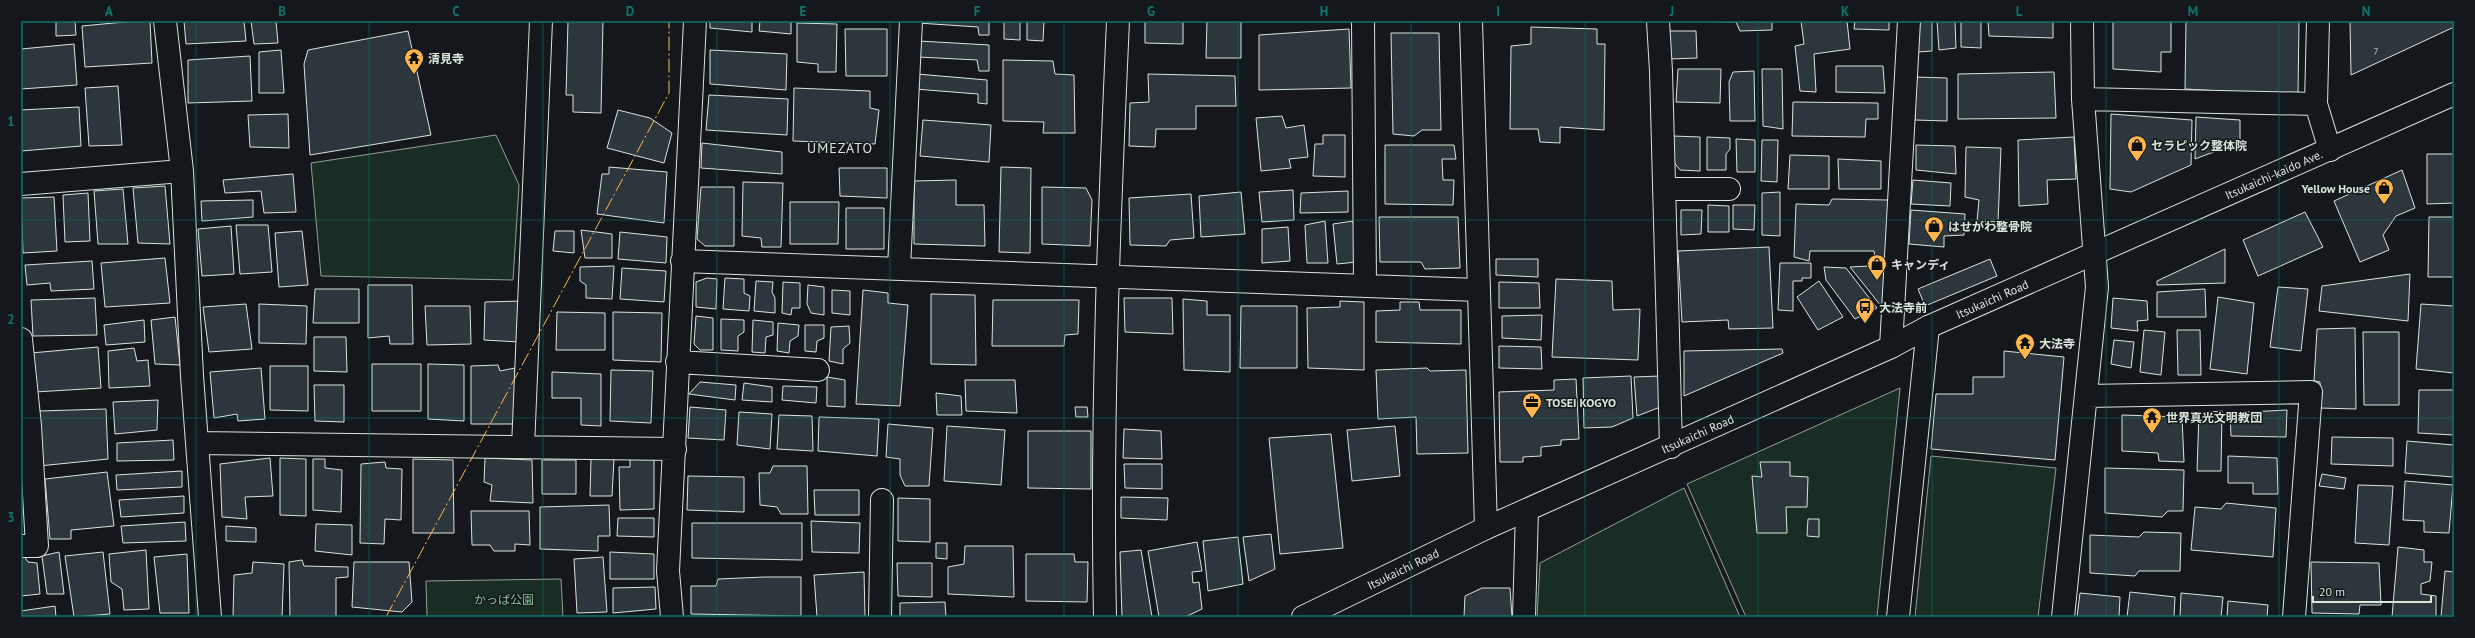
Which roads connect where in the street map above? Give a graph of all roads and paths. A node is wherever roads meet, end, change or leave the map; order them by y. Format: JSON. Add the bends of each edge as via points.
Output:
{"nodes":[{"id":1,"x":165,"y":21,"type":"edge"},
{"id":2,"x":541,"y":21,"type":"edge"},
{"id":3,"x":695,"y":21,"type":"edge"},
{"id":4,"x":911,"y":21,"type":"edge"},
{"id":5,"x":1118,"y":21,"type":"edge"},
{"id":6,"x":1363,"y":21,"type":"edge"},
{"id":7,"x":1471,"y":21,"type":"edge"},
{"id":8,"x":1658,"y":21,"type":"edge"},
{"id":9,"x":1909,"y":21,"type":"edge"},
{"id":10,"x":2082,"y":21,"type":"edge"},
{"id":11,"x":2318,"y":21,"type":"edge"},
{"id":12,"x":2454,"y":94,"type":"edge"},
{"id":13,"x":2084,"y":99,"type":"junction"},
{"id":14,"x":2316,"y":104,"type":"junction"},
{"id":15,"x":2330,"y":150,"type":"junction"},
{"id":16,"x":182,"y":171,"type":"junction"},
{"id":17,"x":21,"y":184,"type":"edge"},
{"id":18,"x":1664,"y":189,"type":"junction"},
{"id":19,"x":1729,"y":189,"type":"dead end"},
{"id":20,"x":2093,"y":253,"type":"junction"},
{"id":21,"x":682,"y":261,"type":"junction"},
{"id":22,"x":899,"y":268,"type":"junction"},
{"id":23,"x":1107,"y":276,"type":"junction"},
{"id":24,"x":1365,"y":286,"type":"junction"},
{"id":25,"x":1478,"y":290,"type":"junction"},
{"id":26,"x":1928,"y":327,"type":"junction"},
{"id":27,"x":21,"y":339,"type":"edge"},
{"id":28,"x":1891,"y":347,"type":"junction"},
{"id":29,"x":677,"y":362,"type":"junction"},
{"id":30,"x":818,"y":370,"type":"dead end"},
{"id":31,"x":2086,"y":396,"type":"junction"},
{"id":32,"x":197,"y":443,"type":"junction"},
{"id":33,"x":523,"y":447,"type":"junction"},
{"id":34,"x":1671,"y":447,"type":"junction"},
{"id":35,"x":675,"y":449,"type":"junction"},
{"id":36,"x":882,"y":500,"type":"dead end"},
{"id":37,"x":1527,"y":510,"type":"junction"},
{"id":38,"x":1486,"y":528,"type":"junction"},
{"id":39,"x":21,"y":546,"type":"edge"},
{"id":40,"x":210,"y":617,"type":"edge"},
{"id":41,"x":672,"y":617,"type":"edge"},
{"id":42,"x":880,"y":617,"type":"edge"},
{"id":43,"x":1105,"y":617,"type":"edge"},
{"id":44,"x":1303,"y":617,"type":"edge"},
{"id":45,"x":1524,"y":617,"type":"edge"},
{"id":46,"x":1898,"y":617,"type":"edge"},
{"id":47,"x":2063,"y":617,"type":"edge"},
{"id":48,"x":2294,"y":617,"type":"edge"}],
"edges":[{"from":1,"to":16,"type":"street"},
{"from":2,"to":33,"type":"street"},
{"from":3,"to":21,"type":"street"},
{"from":4,"to":22,"type":"street"},
{"from":5,"to":23,"type":"street"},
{"from":6,"to":24,"type":"street"},
{"from":7,"to":25,"type":"street"},
{"from":8,"to":18,"type":"street"},
{"from":9,"to":28,"type":"street"},
{"from":10,"to":13,"type":"street"},
{"from":11,"to":14,"type":"street"},
{"from":12,"to":15,"type":"street","name":"Itsukaichi-kaido Ave."},
{"from":13,"to":14,"type":"street"},
{"from":13,"to":20,"type":"street"},
{"from":14,"to":15,"type":"street"},
{"from":15,"to":20,"type":"street","name":"Itsukaichi-kaido Ave."},
{"from":16,"to":17,"type":"street"},
{"from":16,"to":32,"type":"street"},
{"from":18,"to":19,"type":"street"},
{"from":18,"to":34,"type":"street"},
{"from":20,"to":26,"type":"street","name":"Itsukaichi Road"},
{"from":20,"to":31,"type":"street","via":[[2097,287]]},
{"from":21,"to":22,"type":"street"},
{"from":21,"to":29,"type":"street"},
{"from":22,"to":23,"type":"street"},
{"from":23,"to":24,"type":"street"},
{"from":23,"to":43,"type":"street","via":[[1103,540]]},
{"from":24,"to":25,"type":"street"},
{"from":25,"to":38,"type":"street"},
{"from":26,"to":28,"type":"street","name":"Itsukaichi Road"},
{"from":26,"to":46,"type":"street"},
{"from":27,"to":39,"type":"street","via":[[30,426],[37,546]]},
{"from":28,"to":34,"type":"street","name":"Itsukaichi Road"},
{"from":29,"to":30,"type":"street"},
{"from":29,"to":35,"type":"street"},
{"from":31,"to":47,"type":"street"},
{"from":31,"to":48,"type":"street","via":[[2311,392]]},
{"from":32,"to":33,"type":"street"},
{"from":32,"to":40,"type":"street"},
{"from":33,"to":35,"type":"street"},
{"from":34,"to":37,"type":"street","name":"Itsukaichi Road"},
{"from":35,"to":41,"type":"street","via":[[668,571]]},
{"from":36,"to":42,"type":"street"},
{"from":37,"to":38,"type":"street","name":"Itsukaichi Road"},
{"from":37,"to":45,"type":"street"},
{"from":38,"to":44,"type":"street","name":"Itsukaichi Road"}]}
